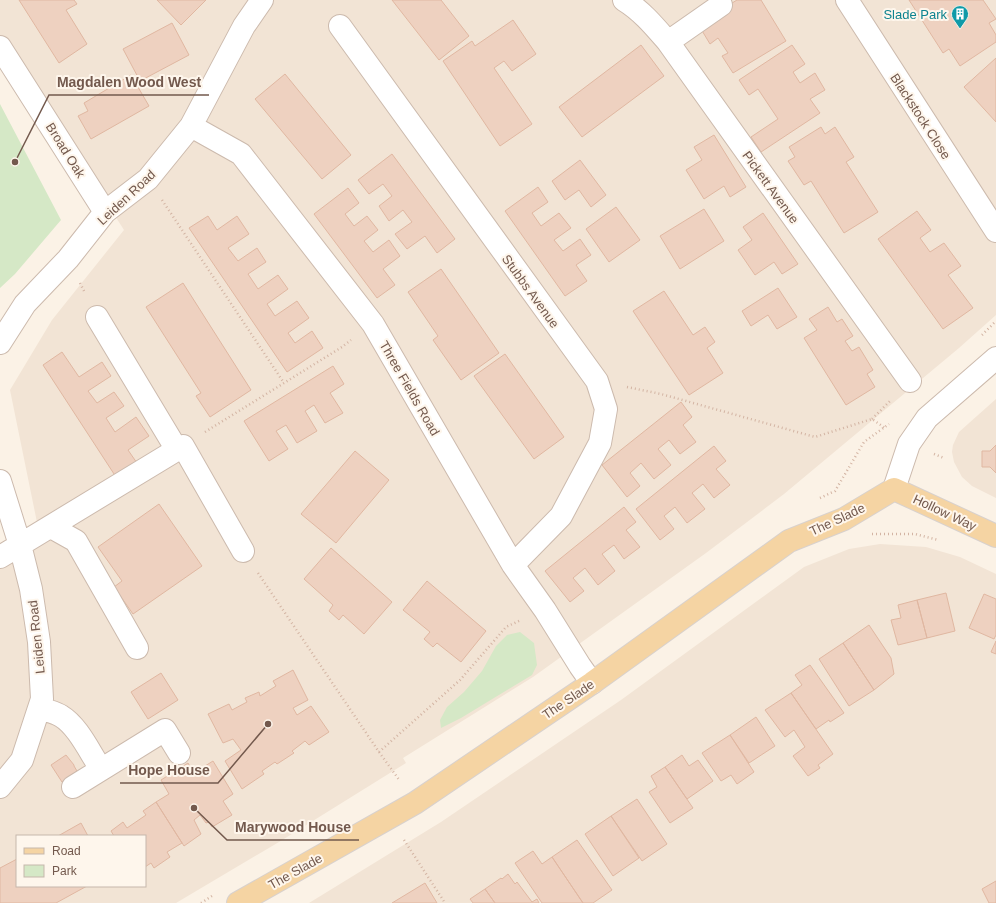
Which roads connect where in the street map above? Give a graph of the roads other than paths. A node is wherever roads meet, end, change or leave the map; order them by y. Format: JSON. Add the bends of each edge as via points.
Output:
{"nodes":[{"id":1,"x":262,"y":0,"type":"edge"},
{"id":2,"x":624,"y":0,"type":"edge"},
{"id":3,"x":847,"y":0,"type":"edge"},
{"id":4,"x":721,"y":5,"type":"dead end"},
{"id":5,"x":340,"y":26,"type":"dead end"},
{"id":6,"x":668,"y":42,"type":"junction"},
{"id":7,"x":0,"y":47,"type":"edge"},
{"id":8,"x":190,"y":126,"type":"junction"},
{"id":9,"x":105,"y":212,"type":"junction"},
{"id":10,"x":996,"y":231,"type":"edge"},
{"id":11,"x":97,"y":317,"type":"road end"},
{"id":12,"x":0,"y":343,"type":"edge"},
{"id":13,"x":996,"y":358,"type":"edge"},
{"id":14,"x":910,"y":381,"type":"dead end"},
{"id":15,"x":180,"y":448,"type":"junction"},
{"id":16,"x":0,"y":481,"type":"edge"},
{"id":17,"x":894,"y":489,"type":"junction"},
{"id":18,"x":51,"y":527,"type":"junction"},
{"id":19,"x":996,"y":536,"type":"edge"},
{"id":20,"x":20,"y":545,"type":"junction"},
{"id":21,"x":243,"y":551,"type":"road end"},
{"id":22,"x":0,"y":557,"type":"edge"},
{"id":23,"x":513,"y":565,"type":"junction"},
{"id":24,"x":137,"y":648,"type":"dead end"},
{"id":25,"x":592,"y":683,"type":"junction"},
{"id":26,"x":40,"y":708,"type":"junction"},
{"id":27,"x":179,"y":753,"type":"dead end"},
{"id":28,"x":100,"y":770,"type":"junction"},
{"id":29,"x":0,"y":787,"type":"edge"},
{"id":30,"x":73,"y":787,"type":"dead end"},
{"id":31,"x":238,"y":903,"type":"edge"}],
"edges":[{"from":1,"to":8,"type":"street","name":"Leiden Road","via":[[244,26]]},
{"from":2,"to":6,"type":"street","name":"Pickett Avenue","via":[[649,20]]},
{"from":3,"to":10,"type":"street","name":"Blackstock Close"},
{"from":4,"to":6,"type":"street"},
{"from":5,"to":23,"type":"street","name":"Stubbs Avenue","via":[[597,381],[606,409],[600,443],[561,516]]},
{"from":6,"to":14,"type":"street","name":"Pickett Avenue"},
{"from":7,"to":9,"type":"street","name":"Broad Oak"},
{"from":8,"to":9,"type":"street","name":"Leiden Road","via":[[148,179]]},
{"from":8,"to":23,"type":"street","name":"Three Fields Road","via":[[241,154],[373,324]]},
{"from":9,"to":12,"type":"street","name":"Leiden Road","via":[[68,258],[25,304]]},
{"from":11,"to":15,"type":"street"},
{"from":13,"to":17,"type":"street","via":[[927,418],[909,444]]},
{"from":15,"to":18,"type":"street"},
{"from":15,"to":21,"type":"street"},
{"from":16,"to":20,"type":"street","name":"Leiden Road"},
{"from":17,"to":19,"type":"main road","name":"Hollow Way"},
{"from":17,"to":25,"type":"main road","name":"The Slade","via":[[844,519],[789,541]]},
{"from":18,"to":20,"type":"street"},
{"from":18,"to":24,"type":"street","via":[[76,542]]},
{"from":20,"to":22,"type":"street"},
{"from":20,"to":26,"type":"street","name":"Leiden Road","via":[[31,588],[39,642],[42,699]]},
{"from":23,"to":25,"type":"street","name":"Three Fields Road"},
{"from":25,"to":31,"type":"main road","name":"The Slade","via":[[415,803]]},
{"from":26,"to":28,"type":"street","via":[[60,715],[69,722]]},
{"from":26,"to":29,"type":"street","name":"Leiden Road","via":[[22,760]]},
{"from":27,"to":28,"type":"street","via":[[165,730]]},
{"from":28,"to":30,"type":"street"}]}
